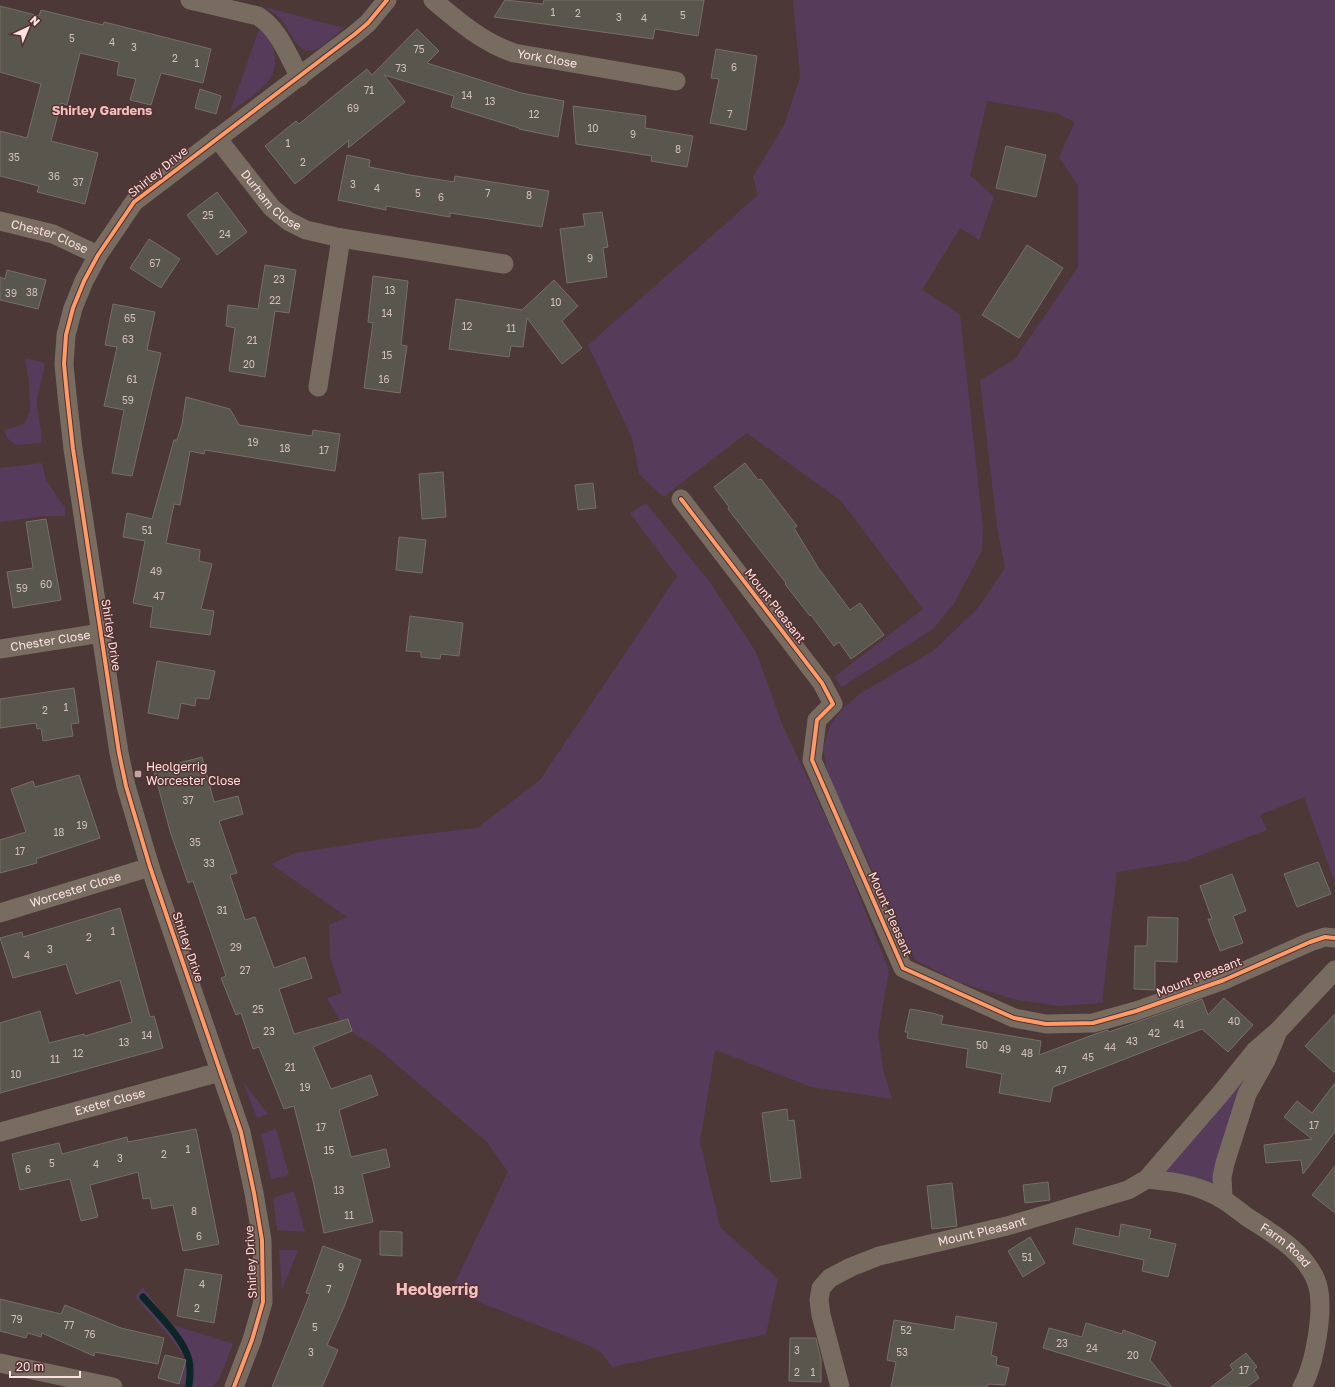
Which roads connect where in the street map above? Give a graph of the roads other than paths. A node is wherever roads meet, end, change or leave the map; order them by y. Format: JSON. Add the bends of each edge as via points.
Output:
{"nodes":[{"id":1,"x":190,"y":0,"type":"edge"},
{"id":2,"x":387,"y":0,"type":"edge"},
{"id":3,"x":432,"y":0,"type":"edge"},
{"id":4,"x":300,"y":77,"type":"junction"},
{"id":5,"x":676,"y":81,"type":"dead end"},
{"id":6,"x":217,"y":138,"type":"junction"},
{"id":7,"x":0,"y":221,"type":"edge"},
{"id":8,"x":341,"y":238,"type":"junction"},
{"id":9,"x":98,"y":255,"type":"junction"},
{"id":10,"x":504,"y":264,"type":"dead end"},
{"id":11,"x":318,"y":387,"type":"dead end"},
{"id":12,"x":681,"y":499,"type":"dead end"},
{"id":13,"x":100,"y":632,"type":"junction"},
{"id":14,"x":0,"y":649,"type":"edge"},
{"id":15,"x":150,"y":867,"type":"junction"},
{"id":16,"x":0,"y":912,"type":"edge"},
{"id":17,"x":1335,"y":938,"type":"edge"},
{"id":18,"x":1335,"y":970,"type":"edge"},
{"id":19,"x":1278,"y":1031,"type":"junction"},
{"id":20,"x":220,"y":1072,"type":"junction"},
{"id":21,"x":0,"y":1132,"type":"edge"},
{"id":22,"x":1147,"y":1179,"type":"junction"},
{"id":23,"x":1223,"y":1198,"type":"junction"},
{"id":24,"x":0,"y":1363,"type":"edge"},
{"id":25,"x":114,"y":1387,"type":"edge"},
{"id":26,"x":234,"y":1387,"type":"edge"},
{"id":27,"x":840,"y":1387,"type":"edge"},
{"id":28,"x":1302,"y":1387,"type":"edge"}],
"edges":[{"from":1,"to":4,"type":"street","via":[[258,16],[267,22],[275,31]]},
{"from":2,"to":4,"type":"street","name":"Shirley Drive","via":[[368,23]]},
{"from":3,"to":5,"type":"street","name":"York Close","via":[[475,34],[514,53]]},
{"from":4,"to":6,"type":"street","name":"Shirley Drive"},
{"from":6,"to":8,"type":"street","name":"Durham Close","via":[[272,208],[288,222],[306,230]]},
{"from":6,"to":9,"type":"street","name":"Shirley Drive","via":[[134,202]]},
{"from":7,"to":9,"type":"street","name":"Chester Close","via":[[53,234]]},
{"from":8,"to":10,"type":"street","name":"Durham Close"},
{"from":8,"to":11,"type":"street"},
{"from":9,"to":13,"type":"street","name":"Shirley Drive","via":[[73,308],[66,336],[64,364],[73,449]]},
{"from":12,"to":17,"type":"street","name":"Mount Pleasant","via":[[822,683],[833,704],[817,720],[812,760],[903,968],[1014,1018],[1046,1024],[1092,1023],[1136,1011],[1224,980],[1310,942],[1325,937]]},
{"from":13,"to":14,"type":"street","name":"Chester Close"},
{"from":13,"to":15,"type":"street","name":"Shirley Drive","via":[[126,786]]},
{"from":15,"to":16,"type":"street","name":"Worcester Close"},
{"from":15,"to":20,"type":"street","name":"Shirley Drive"},
{"from":18,"to":19,"type":"street","name":"Mount Pleasant","via":[[1291,1014]]},
{"from":19,"to":22,"type":"street","name":"Mount Pleasant","via":[[1255,1051]]},
{"from":19,"to":23,"type":"street","name":"Mount Pleasant","via":[[1243,1107],[1222,1176]]},
{"from":20,"to":21,"type":"street","name":"Exeter Close"},
{"from":20,"to":26,"type":"street","name":"Shirley Drive","via":[[241,1132],[262,1240],[263,1302]]},
{"from":22,"to":23,"type":"street","name":"Farm Road","via":[[1185,1183]]},
{"from":22,"to":27,"type":"street","name":"Mount Pleasant","via":[[1128,1190],[1007,1226],[879,1256],[830,1278],[821,1288],[819,1300]]},
{"from":23,"to":28,"type":"street","name":"Farm Road","via":[[1290,1246],[1307,1265],[1317,1283],[1321,1305],[1316,1340]]},
{"from":24,"to":25,"type":"street"}]}
